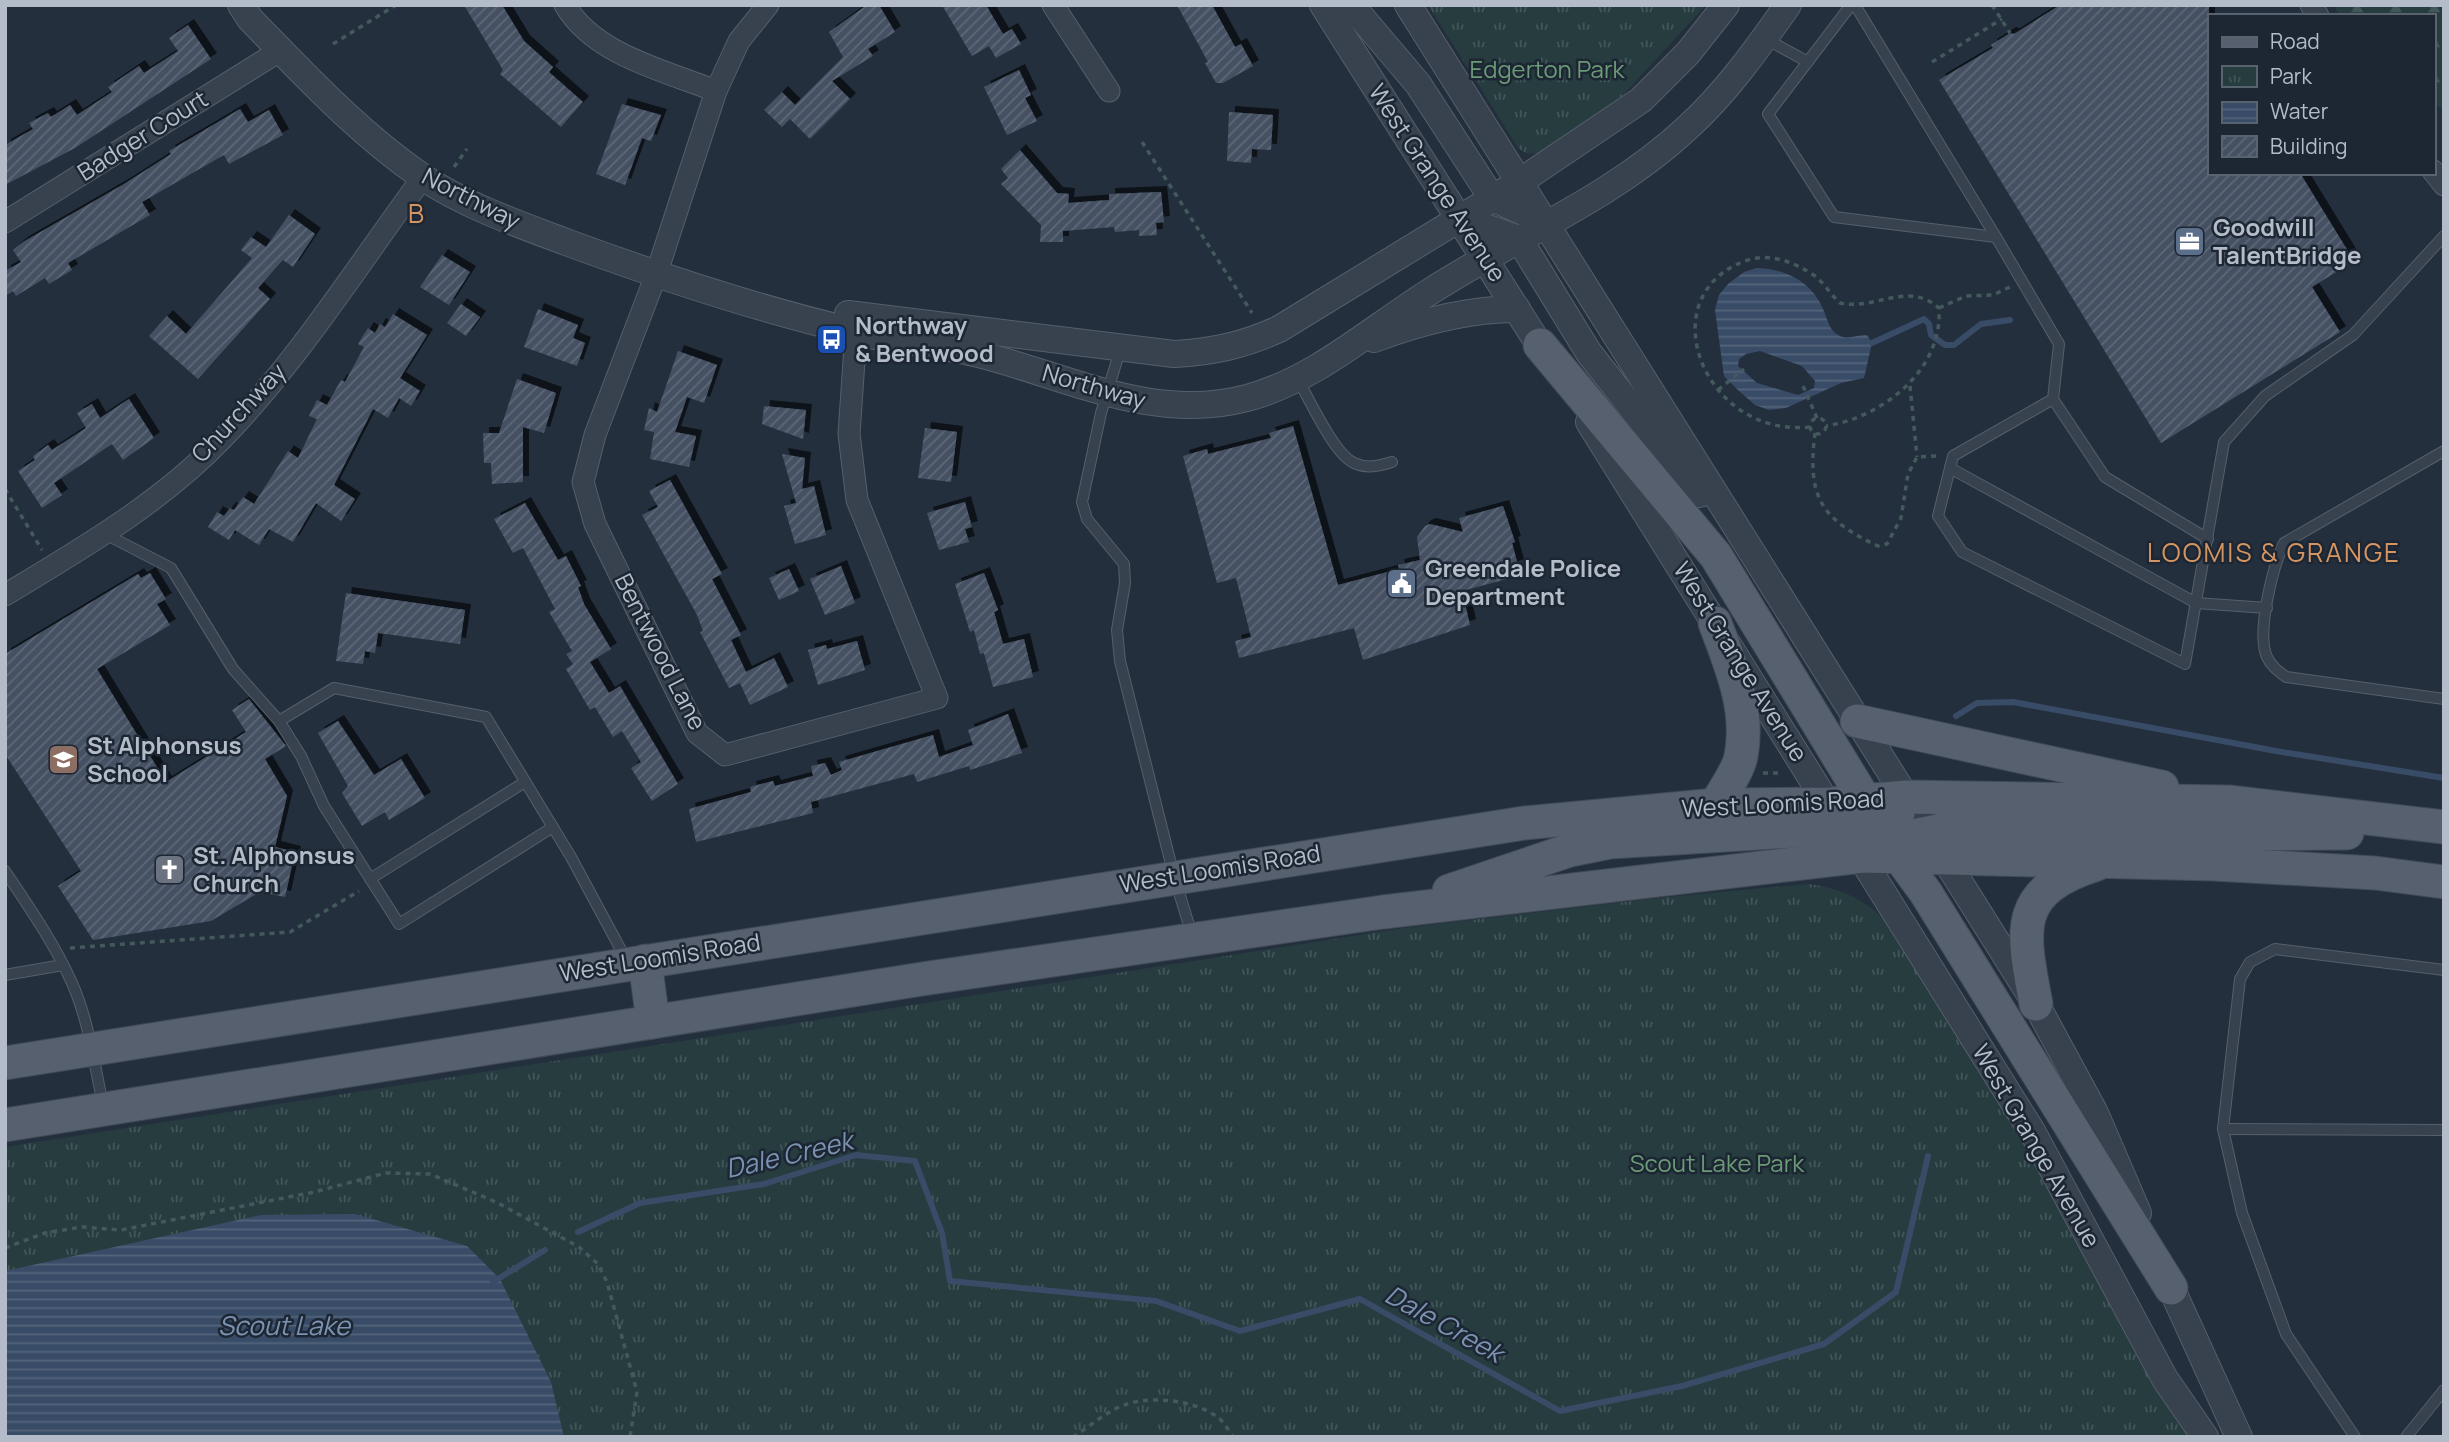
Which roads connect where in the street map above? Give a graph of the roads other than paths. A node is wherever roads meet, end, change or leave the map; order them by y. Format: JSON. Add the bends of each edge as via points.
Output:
{"nodes":[{"id":1,"x":241,"y":5,"type":"edge"},
{"id":2,"x":565,"y":5,"type":"edge"},
{"id":3,"x":768,"y":5,"type":"edge"},
{"id":4,"x":1053,"y":5,"type":"edge"},
{"id":5,"x":1322,"y":5,"type":"edge"},
{"id":6,"x":1352,"y":5,"type":"edge"},
{"id":7,"x":1408,"y":5,"type":"edge"},
{"id":8,"x":1726,"y":5,"type":"edge"},
{"id":9,"x":1787,"y":5,"type":"edge"},
{"id":10,"x":1853,"y":5,"type":"edge"},
{"id":11,"x":1764,"y":38,"type":"junction"},
{"id":12,"x":281,"y":50,"type":"junction"},
{"id":13,"x":1808,"y":62,"type":"junction"},
{"id":14,"x":716,"y":91,"type":"junction"},
{"id":15,"x":1109,"y":91,"type":"dead end"},
{"id":16,"x":423,"y":177,"type":"junction"},
{"id":17,"x":1521,"y":181,"type":"junction"},
{"id":18,"x":1492,"y":198,"type":"junction"},
{"id":19,"x":1460,"y":218,"type":"junction"},
{"id":20,"x":5,"y":222,"type":"edge"},
{"id":21,"x":1548,"y":223,"type":"junction"},
{"id":22,"x":2444,"y":236,"type":"edge"},
{"id":23,"x":1996,"y":237,"type":"junction"},
{"id":24,"x":1518,"y":239,"type":"junction"},
{"id":25,"x":1485,"y":258,"type":"junction"},
{"id":26,"x":656,"y":275,"type":"junction"},
{"id":27,"x":1517,"y":309,"type":"junction"},
{"id":28,"x":856,"y":324,"type":"junction"},
{"id":29,"x":1540,"y":345,"type":"junction"},
{"id":30,"x":1121,"y":347,"type":"junction"},
{"id":31,"x":1343,"y":350,"type":"junction"},
{"id":32,"x":1297,"y":377,"type":"junction"},
{"id":33,"x":1106,"y":394,"type":"junction"},
{"id":34,"x":2053,"y":399,"type":"junction"},
{"id":35,"x":2444,"y":451,"type":"edge"},
{"id":36,"x":1392,"y":462,"type":"dead end"},
{"id":37,"x":1951,"y":462,"type":"junction"},
{"id":38,"x":105,"y":534,"type":"junction"},
{"id":39,"x":2208,"y":539,"type":"junction"},
{"id":40,"x":1759,"y":564,"type":"junction"},
{"id":41,"x":5,"y":595,"type":"edge"},
{"id":42,"x":2196,"y":603,"type":"junction"},
{"id":43,"x":2267,"y":608,"type":"junction"},
{"id":44,"x":1715,"y":623,"type":"junction"},
{"id":45,"x":2444,"y":699,"type":"edge"},
{"id":46,"x":279,"y":721,"type":"junction"},
{"id":47,"x":1857,"y":721,"type":"junction"},
{"id":48,"x":525,"y":782,"type":"junction"},
{"id":49,"x":2229,"y":802,"type":"junction"},
{"id":50,"x":1716,"y":805,"type":"junction"},
{"id":51,"x":552,"y":827,"type":"junction"},
{"id":52,"x":2444,"y":828,"type":"edge"},
{"id":53,"x":1885,"y":830,"type":"junction"},
{"id":54,"x":2106,"y":861,"type":"junction"},
{"id":55,"x":5,"y":871,"type":"edge"},
{"id":56,"x":1174,"y":876,"type":"junction"},
{"id":57,"x":371,"y":881,"type":"junction"},
{"id":58,"x":2444,"y":882,"type":"edge"},
{"id":59,"x":1194,"y":940,"type":"junction"},
{"id":60,"x":637,"y":962,"type":"junction"},
{"id":61,"x":63,"y":965,"type":"junction"},
{"id":62,"x":2444,"y":970,"type":"edge"},
{"id":63,"x":5,"y":975,"type":"edge"},
{"id":64,"x":2036,"y":1004,"type":"junction"},
{"id":65,"x":653,"y":1022,"type":"junction"},
{"id":66,"x":91,"y":1049,"type":"junction"},
{"id":67,"x":5,"y":1063,"type":"edge"},
{"id":68,"x":104,"y":1110,"type":"junction"},
{"id":69,"x":5,"y":1125,"type":"edge"},
{"id":70,"x":2223,"y":1129,"type":"junction"},
{"id":71,"x":2444,"y":1130,"type":"edge"},
{"id":72,"x":2171,"y":1288,"type":"junction"},
{"id":73,"x":2444,"y":1390,"type":"edge"},
{"id":74,"x":2206,"y":1437,"type":"edge"},
{"id":75,"x":2239,"y":1437,"type":"edge"},
{"id":76,"x":2355,"y":1437,"type":"edge"},
{"id":77,"x":2406,"y":1437,"type":"edge"}],
"edges":[{"from":1,"to":12,"type":"street","name":"Northway"},
{"from":2,"to":14,"type":"street","via":[[573,19],[619,53]]},
{"from":3,"to":14,"type":"street","name":"Bentwood Lane","via":[[739,41]]},
{"from":4,"to":15,"type":"street"},
{"from":5,"to":19,"type":"street","name":"West Grange Avenue"},
{"from":6,"to":18,"type":"street","via":[[1419,84]]},
{"from":7,"to":17,"type":"street","name":"West Grange Avenue"},
{"from":8,"to":17,"type":"street","name":"Northway","via":[[1641,100]]},
{"from":9,"to":11,"type":"street","name":"Northway"},
{"from":10,"to":13,"type":"lane"},
{"from":10,"to":23,"type":"lane"},
{"from":11,"to":13,"type":"lane"},
{"from":11,"to":21,"type":"street","name":"Northway","via":[[1739,73],[1686,130],[1627,175]]},
{"from":12,"to":16,"type":"street","name":"Northway","via":[[347,117]]},
{"from":12,"to":20,"type":"street","name":"Badger Court"},
{"from":13,"to":23,"type":"lane","via":[[1768,114],[1834,216]]},
{"from":14,"to":26,"type":"street","name":"Bentwood Lane"},
{"from":16,"to":26,"type":"street","name":"Northway","via":[[507,220]]},
{"from":16,"to":38,"type":"street","name":"Churchway","via":[[293,354],[221,440]]},
{"from":17,"to":18,"type":"street","name":"Northway"},
{"from":17,"to":21,"type":"street","name":"West Grange Avenue"},
{"from":18,"to":19,"type":"street","name":"Northway"},
{"from":18,"to":21,"type":"street"},
{"from":19,"to":24,"type":"street"},
{"from":19,"to":25,"type":"street","name":"West Grange Avenue"},
{"from":19,"to":30,"type":"street","name":"Northway","via":[[1246,344],[1174,354]]},
{"from":21,"to":24,"type":"street","name":"Northway"},
{"from":21,"to":40,"type":"street","name":"West Grange Avenue"},
{"from":22,"to":39,"type":"lane","via":[[2353,335],[2265,396],[2224,442]]},
{"from":23,"to":34,"type":"lane","via":[[2059,344]]},
{"from":24,"to":25,"type":"street","name":"Northway"},
{"from":24,"to":40,"type":"street","via":[[1613,387]]},
{"from":25,"to":27,"type":"street","name":"West Grange Avenue"},
{"from":25,"to":31,"type":"street","name":"Northway"},
{"from":26,"to":28,"type":"street","name":"Northway","via":[[756,304]]},
{"from":26,"to":28,"type":"street","name":"Bentwood Lane","via":[[595,435],[583,482],[595,524],[697,733],[725,755],[937,698],[857,500],[849,434]]},
{"from":27,"to":29,"type":"street","name":"West Grange Avenue"},
{"from":27,"to":31,"type":"street","via":[[1479,311],[1400,329]]},
{"from":28,"to":30,"type":"street","name":"Northway"},
{"from":28,"to":33,"type":"street","name":"Northway","via":[[1033,369]]},
{"from":29,"to":44,"type":"street","name":"West Grange Avenue"},
{"from":29,"to":53,"type":"main road","via":[[1716,556]]},
{"from":30,"to":33,"type":"lane"},
{"from":31,"to":32,"type":"street","name":"Northway"},
{"from":32,"to":33,"type":"street","name":"Northway","via":[[1245,399],[1207,404],[1156,405]]},
{"from":32,"to":36,"type":"lane","via":[[1340,451],[1352,463],[1373,467]]},
{"from":33,"to":56,"type":"lane","via":[[1082,502],[1087,519],[1124,565],[1116,630]]},
{"from":34,"to":37,"type":"lane"},
{"from":34,"to":39,"type":"lane","via":[[2105,477]]},
{"from":35,"to":43,"type":"lane","via":[[2284,543]]},
{"from":37,"to":42,"type":"lane"},
{"from":37,"to":42,"type":"lane","via":[[1938,516],[1962,552],[2185,664]]},
{"from":38,"to":41,"type":"street","name":"Churchway"},
{"from":38,"to":46,"type":"lane","via":[[171,568],[233,669]]},
{"from":39,"to":42,"type":"lane"},
{"from":40,"to":47,"type":"street","name":"West Grange Avenue"},
{"from":42,"to":43,"type":"lane"},
{"from":43,"to":45,"type":"lane","via":[[2262,642],[2273,667],[2286,677]]},
{"from":44,"to":50,"type":"main road","via":[[1740,691],[1743,724],[1741,759]]},
{"from":44,"to":53,"type":"street","name":"West Grange Avenue"},
{"from":46,"to":48,"type":"lane","via":[[334,688],[486,717]]},
{"from":46,"to":57,"type":"lane"},
{"from":47,"to":49,"type":"main road"},
{"from":47,"to":53,"type":"street","name":"West Grange Avenue"},
{"from":48,"to":51,"type":"lane"},
{"from":48,"to":57,"type":"lane"},
{"from":49,"to":52,"type":"main road","name":"West Loomis Road"},
{"from":49,"to":53,"type":"main road","name":"West Loomis Road"},
{"from":50,"to":53,"type":"main road","name":"West Loomis Road"},
{"from":50,"to":56,"type":"main road","name":"West Loomis Road","via":[[1524,823]]},
{"from":51,"to":57,"type":"lane","via":[[400,924]]},
{"from":51,"to":60,"type":"lane"},
{"from":52,"to":53,"type":"main road","via":[[2237,834],[1961,826]]},
{"from":53,"to":54,"type":"main road","name":"West Loomis Road"},
{"from":53,"to":59,"type":"main road","via":[[1610,842],[1570,850],[1383,912]]},
{"from":53,"to":64,"type":"street","name":"West Grange Avenue"},
{"from":53,"to":72,"type":"main road"},
{"from":53,"to":74,"type":"street","name":"West Grange Avenue","via":[[2034,1133],[2165,1379]]},
{"from":54,"to":58,"type":"main road","name":"West Loomis Road","via":[[2375,873]]},
{"from":54,"to":64,"type":"main road","via":[[2059,880],[2040,895],[2028,915],[2025,945]]},
{"from":55,"to":61,"type":"lane"},
{"from":56,"to":59,"type":"lane"},
{"from":56,"to":60,"type":"main road","name":"West Loomis Road"},
{"from":59,"to":65,"type":"main road"},
{"from":60,"to":65,"type":"main road"},
{"from":60,"to":66,"type":"main road","name":"West Loomis Road"},
{"from":61,"to":63,"type":"lane"},
{"from":61,"to":66,"type":"lane","via":[[85,1018]]},
{"from":62,"to":70,"type":"lane","via":[[2275,949],[2250,962],[2240,979]]},
{"from":64,"to":72,"type":"street","name":"West Grange Avenue","via":[[2095,1113]]},
{"from":65,"to":68,"type":"main road"},
{"from":66,"to":67,"type":"main road","name":"West Loomis Road"},
{"from":66,"to":68,"type":"lane"},
{"from":68,"to":69,"type":"main road"},
{"from":70,"to":71,"type":"lane"},
{"from":70,"to":76,"type":"lane","via":[[2242,1213],[2286,1335]]},
{"from":72,"to":75,"type":"street","name":"West Grange Avenue"},
{"from":73,"to":77,"type":"lane"}]}
